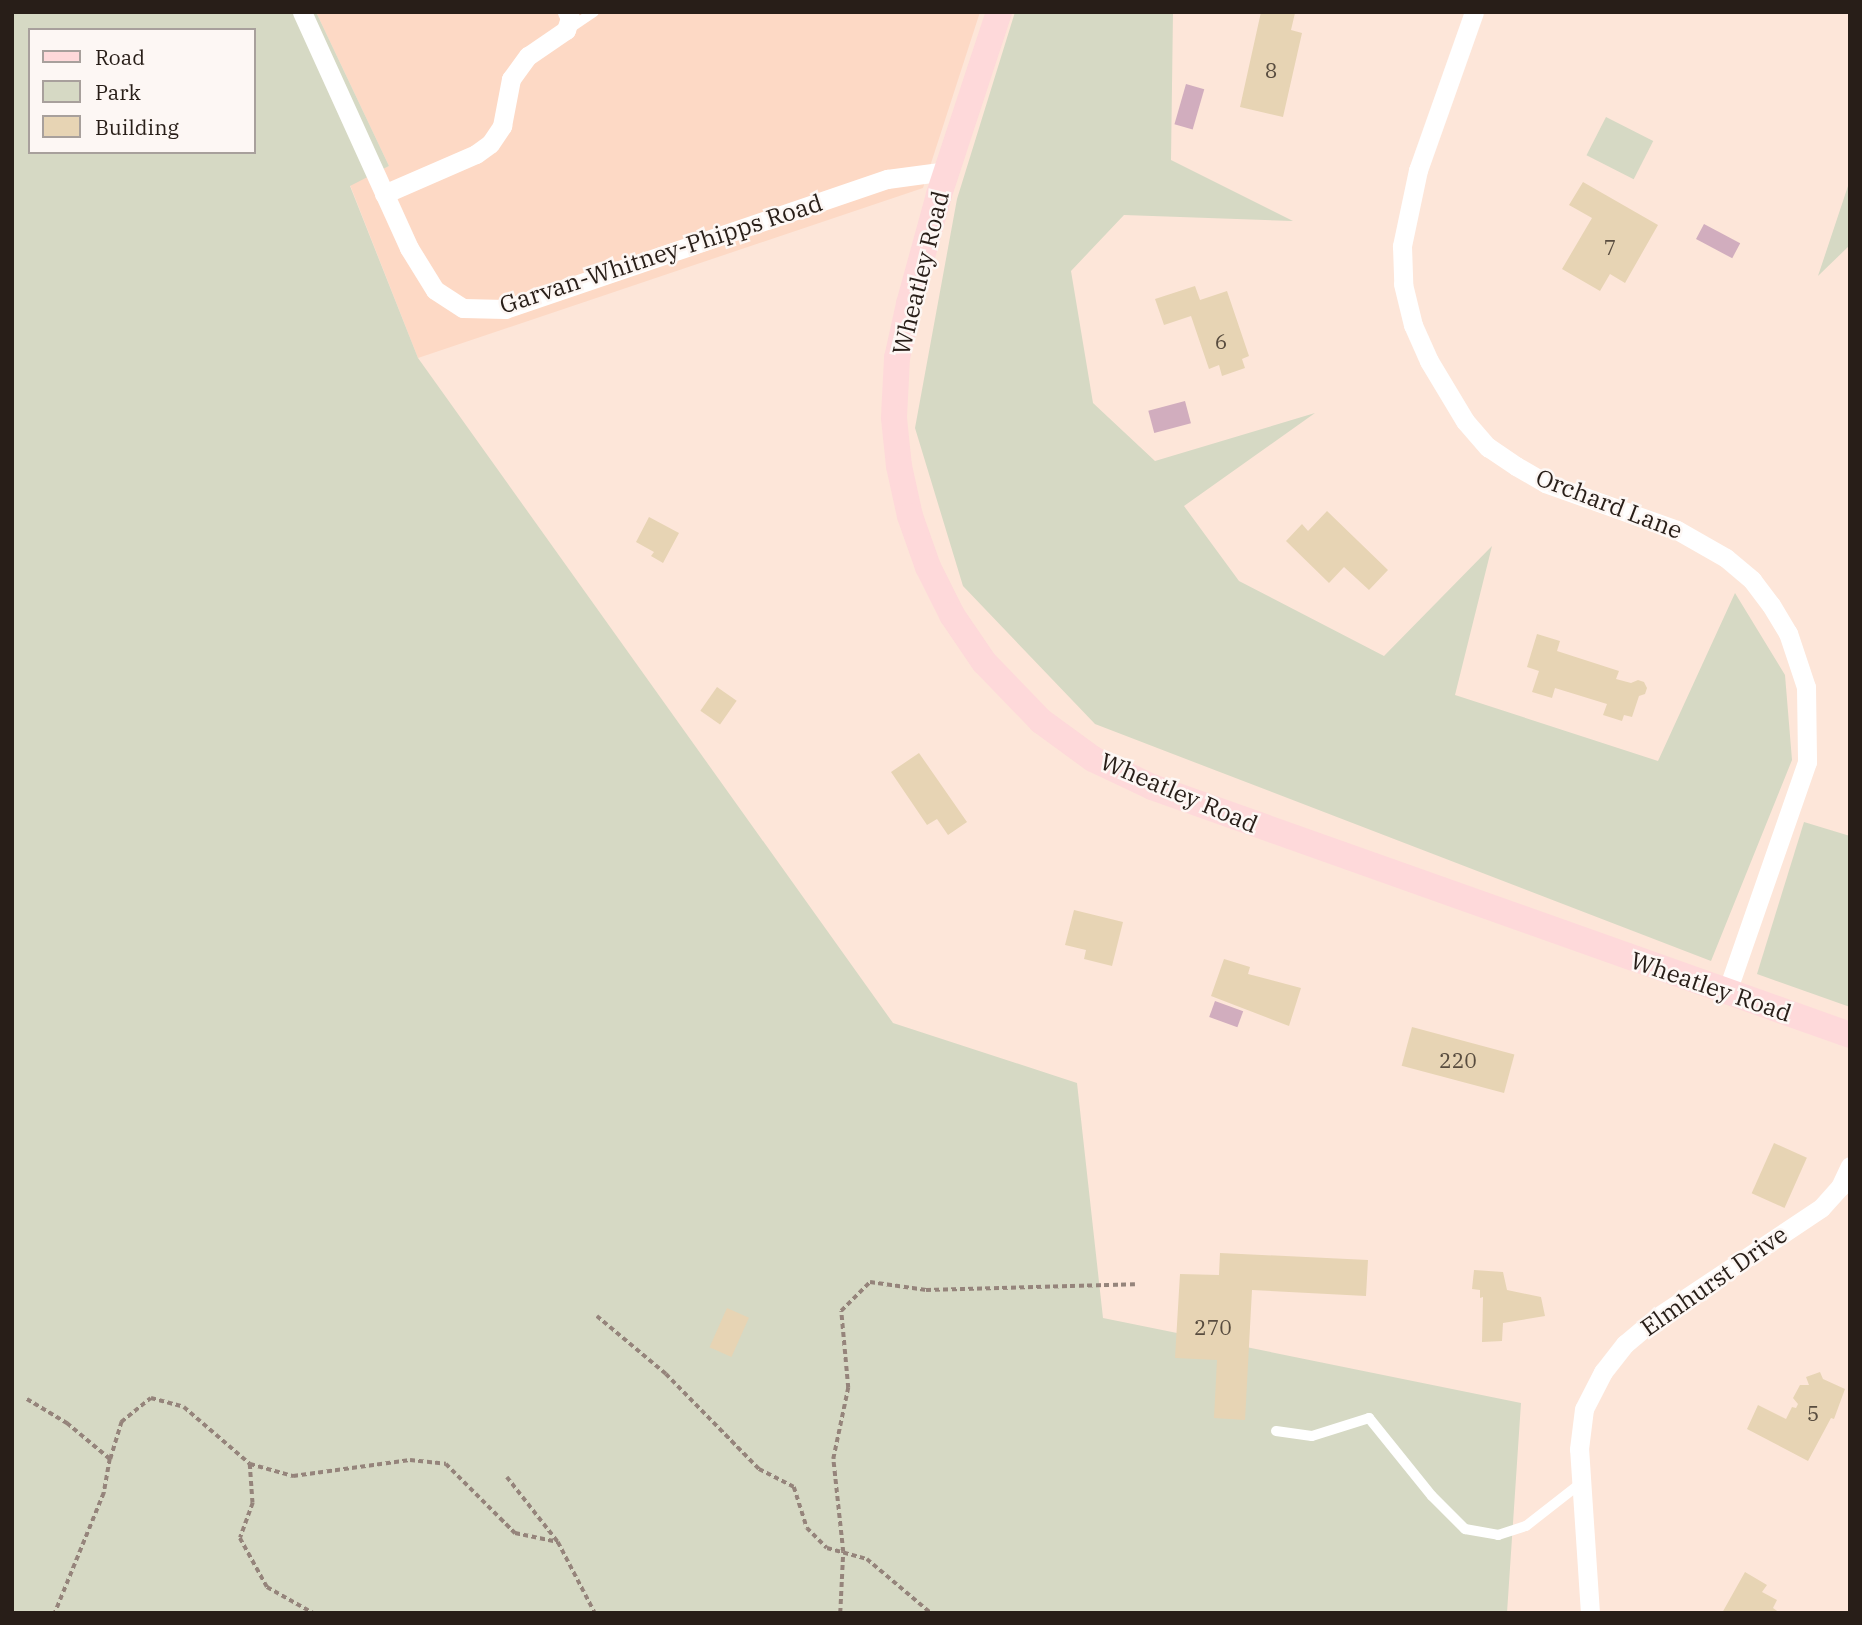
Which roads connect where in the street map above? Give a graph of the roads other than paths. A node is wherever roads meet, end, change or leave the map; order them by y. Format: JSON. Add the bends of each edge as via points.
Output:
{"nodes":[{"id":1,"x":302,"y":12,"type":"edge"},
{"id":2,"x":594,"y":12,"type":"edge"},
{"id":3,"x":999,"y":12,"type":"edge"},
{"id":4,"x":1474,"y":12,"type":"edge"},
{"id":5,"x":567,"y":21,"type":"edge"},
{"id":6,"x":947,"y":171,"type":"junction"},
{"id":7,"x":384,"y":194,"type":"junction"},
{"id":8,"x":1727,"y":992,"type":"junction"},
{"id":9,"x":1850,"y":1035,"type":"edge"},
{"id":10,"x":1850,"y":1166,"type":"edge"},
{"id":11,"x":1276,"y":1431,"type":"dead end"},
{"id":12,"x":1581,"y":1483,"type":"junction"},
{"id":13,"x":1590,"y":1613,"type":"edge"}],
"edges":[{"from":1,"to":7,"type":"street","name":"Garvan-Whitney-Phipps Road"},
{"from":2,"to":5,"type":"lane"},
{"from":3,"to":6,"type":"main road","name":"Wheatley Road"},
{"from":4,"to":8,"type":"street","name":"Orchard Lane","via":[[1418,170],[1404,234],[1403,285],[1429,361],[1465,421],[1488,447],[1516,466],[1545,483],[1677,530],[1726,558],[1752,580],[1788,633],[1806,687],[1807,762]]},
{"from":5,"to":7,"type":"street","via":[[528,56],[511,79],[502,126],[490,144]]},
{"from":6,"to":7,"type":"street","name":"Garvan-Whitney-Phipps Road","via":[[887,179],[488,311],[463,308],[435,290]]},
{"from":6,"to":8,"type":"main road","name":"Wheatley Road","via":[[897,358],[894,418],[910,516],[928,567],[952,615],[1006,688],[1093,759],[1152,787]]},
{"from":8,"to":9,"type":"main road","name":"Wheatley Road"},
{"from":10,"to":12,"type":"street","name":"Elmhurst Drive","via":[[1840,1188],[1821,1208],[1692,1292],[1625,1344],[1603,1372],[1584,1409]]},
{"from":11,"to":12,"type":"lane","via":[[1312,1436],[1369,1418],[1465,1529],[1498,1535],[1527,1526]]},
{"from":12,"to":13,"type":"street","name":"Elmhurst Drive"}]}
